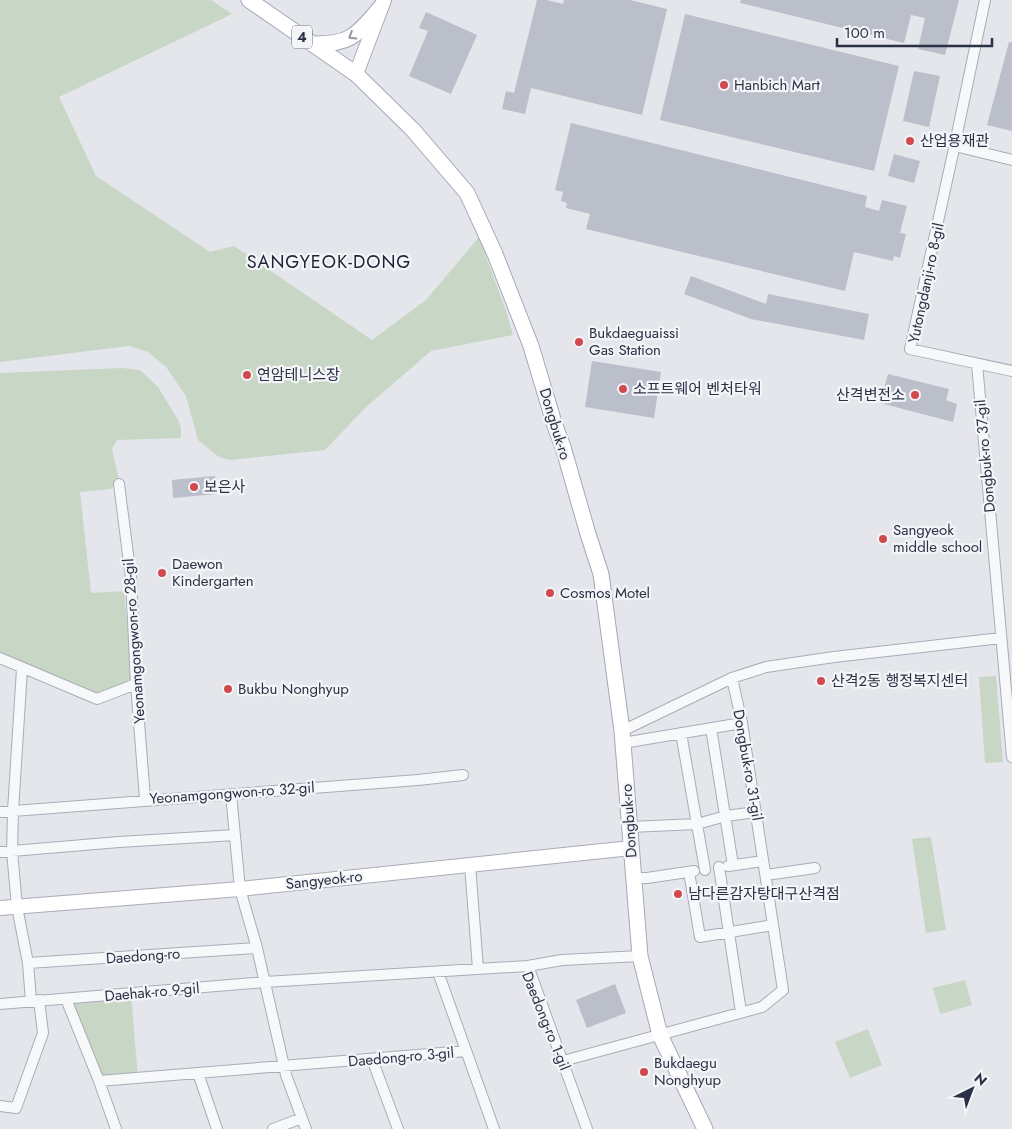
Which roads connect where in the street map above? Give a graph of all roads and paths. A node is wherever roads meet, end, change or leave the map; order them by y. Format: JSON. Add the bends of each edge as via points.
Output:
{"nodes":[{"id":1,"x":249,"y":0,"type":"edge"},
{"id":2,"x":985,"y":0,"type":"edge"},
{"id":3,"x":382,"y":3,"type":"edge"},
{"id":4,"x":311,"y":44,"type":"junction"},
{"id":5,"x":356,"y":74,"type":"junction"},
{"id":6,"x":955,"y":146,"type":"junction"},
{"id":7,"x":1012,"y":160,"type":"edge"},
{"id":8,"x":977,"y":364,"type":"junction"},
{"id":9,"x":1012,"y":371,"type":"edge"},
{"id":10,"x":120,"y":484,"type":"dead end"},
{"id":11,"x":1001,"y":638,"type":"junction"},
{"id":12,"x":0,"y":658,"type":"edge"},
{"id":13,"x":22,"y":668,"type":"junction"},
{"id":14,"x":732,"y":678,"type":"junction"},
{"id":15,"x":136,"y":684,"type":"junction"},
{"id":16,"x":742,"y":723,"type":"junction"},
{"id":17,"x":711,"y":728,"type":"junction"},
{"id":18,"x":681,"y":733,"type":"junction"},
{"id":19,"x":622,"y":737,"type":"junction"},
{"id":20,"x":1012,"y":757,"type":"edge"},
{"id":21,"x":463,"y":775,"type":"dead end"},
{"id":22,"x":231,"y":794,"type":"junction"},
{"id":23,"x":145,"y":799,"type":"junction"},
{"id":24,"x":13,"y":811,"type":"junction"},
{"id":25,"x":0,"y":812,"type":"edge"},
{"id":26,"x":756,"y":812,"type":"junction"},
{"id":27,"x":726,"y":816,"type":"junction"},
{"id":28,"x":697,"y":824,"type":"junction"},
{"id":29,"x":630,"y":827,"type":"junction"},
{"id":30,"x":235,"y":835,"type":"junction"},
{"id":31,"x":631,"y":848,"type":"junction"},
{"id":32,"x":12,"y":851,"type":"junction"},
{"id":33,"x":0,"y":852,"type":"edge"},
{"id":34,"x":763,"y":861,"type":"junction"},
{"id":35,"x":470,"y":865,"type":"junction"},
{"id":36,"x":733,"y":866,"type":"junction"},
{"id":37,"x":719,"y":868,"type":"junction"},
{"id":38,"x":814,"y":868,"type":"dead end"},
{"id":39,"x":705,"y":870,"type":"junction"},
{"id":40,"x":689,"y":872,"type":"junction"},
{"id":41,"x":766,"y":875,"type":"junction"},
{"id":42,"x":633,"y":878,"type":"junction"},
{"id":43,"x":240,"y":889,"type":"junction"},
{"id":44,"x":17,"y":907,"type":"junction"},
{"id":45,"x":0,"y":908,"type":"edge"},
{"id":46,"x":773,"y":925,"type":"junction"},
{"id":47,"x":729,"y":934,"type":"junction"},
{"id":48,"x":257,"y":948,"type":"junction"},
{"id":49,"x":640,"y":956,"type":"junction"},
{"id":50,"x":28,"y":964,"type":"junction"},
{"id":51,"x":528,"y":966,"type":"junction"},
{"id":52,"x":478,"y":969,"type":"junction"},
{"id":53,"x":438,"y":972,"type":"junction"},
{"id":54,"x":265,"y":982,"type":"junction"},
{"id":55,"x":66,"y":999,"type":"junction"},
{"id":56,"x":35,"y":1001,"type":"junction"},
{"id":57,"x":0,"y":1004,"type":"edge"},
{"id":58,"x":742,"y":1012,"type":"junction"},
{"id":59,"x":660,"y":1035,"type":"junction"},
{"id":60,"x":466,"y":1051,"type":"junction"},
{"id":61,"x":372,"y":1059,"type":"junction"},
{"id":62,"x":563,"y":1062,"type":"junction"},
{"id":63,"x":284,"y":1067,"type":"junction"},
{"id":64,"x":198,"y":1073,"type":"junction"},
{"id":65,"x":99,"y":1081,"type":"junction"},
{"id":66,"x":0,"y":1106,"type":"edge"},
{"id":67,"x":302,"y":1118,"type":"junction"},
{"id":68,"x":116,"y":1129,"type":"edge"},
{"id":69,"x":217,"y":1129,"type":"edge"},
{"id":70,"x":273,"y":1129,"type":"edge"},
{"id":71,"x":306,"y":1129,"type":"edge"},
{"id":72,"x":398,"y":1129,"type":"edge"},
{"id":73,"x":494,"y":1129,"type":"edge"},
{"id":74,"x":586,"y":1129,"type":"edge"},
{"id":75,"x":705,"y":1129,"type":"edge"}],
"edges":[{"from":1,"to":4,"type":"main road","name":"Dongbuk-ro","number":"4"},
{"from":2,"to":6,"type":"street","name":"Yutongdanji-ro 8-gil"},
{"from":3,"to":4,"type":"main road","one_way":true,"via":[[356,35],[346,41]]},
{"from":3,"to":5,"type":"street"},
{"from":4,"to":5,"type":"main road","name":"Dongbuk-ro","number":"4"},
{"from":5,"to":19,"type":"main road","name":"Dongbuk-ro","number":"4","via":[[414,130],[467,193],[495,254],[531,346],[601,574]]},
{"from":6,"to":7,"type":"street"},
{"from":6,"to":8,"type":"street","name":"Yutongdanji-ro 8-gil","via":[[910,349]]},
{"from":8,"to":9,"type":"street","name":"Yutongdanji-ro 8-gil"},
{"from":8,"to":11,"type":"street","name":"Dongbuk-ro 37-gil"},
{"from":10,"to":15,"type":"street","name":"Yeonamgongwon-ro 28-gil","via":[[131,578]]},
{"from":11,"to":14,"type":"street","via":[[766,667]]},
{"from":11,"to":20,"type":"street","name":"Dongbuk-ro 37-gil"},
{"from":12,"to":13,"type":"street"},
{"from":13,"to":15,"type":"street","via":[[97,699]]},
{"from":13,"to":24,"type":"street"},
{"from":14,"to":16,"type":"street","name":"Dongbuk-ro 31-gil"},
{"from":14,"to":19,"type":"street"},
{"from":15,"to":23,"type":"street","name":"Yeonamgongwon-ro 28-gil"},
{"from":16,"to":17,"type":"street"},
{"from":16,"to":26,"type":"street","name":"Dongbuk-ro 31-gil"},
{"from":17,"to":18,"type":"street"},
{"from":17,"to":27,"type":"street"},
{"from":18,"to":19,"type":"street"},
{"from":18,"to":28,"type":"street"},
{"from":19,"to":29,"type":"main road","name":"Dongbuk-ro","number":"4"},
{"from":21,"to":22,"type":"street","name":"Yeonamgongwon-ro 32-gil"},
{"from":22,"to":23,"type":"street","name":"Yeonamgongwon-ro 32-gil"},
{"from":22,"to":30,"type":"street"},
{"from":23,"to":24,"type":"street","name":"Yeonamgongwon-ro 32-gil"},
{"from":24,"to":25,"type":"street","name":"Yeonamgongwon-ro 32-gil"},
{"from":24,"to":32,"type":"street"},
{"from":26,"to":27,"type":"street"},
{"from":26,"to":34,"type":"street","name":"Dongbuk-ro 31-gil"},
{"from":27,"to":28,"type":"street"},
{"from":27,"to":36,"type":"street"},
{"from":28,"to":29,"type":"street"},
{"from":28,"to":39,"type":"street"},
{"from":29,"to":31,"type":"main road","name":"Dongbuk-ro","number":"4"},
{"from":30,"to":32,"type":"street"},
{"from":30,"to":43,"type":"street"},
{"from":31,"to":35,"type":"street","name":"Sangyeok-ro"},
{"from":31,"to":42,"type":"main road","name":"Dongbuk-ro","number":"4"},
{"from":32,"to":33,"type":"street"},
{"from":32,"to":44,"type":"street"},
{"from":34,"to":36,"type":"street"},
{"from":34,"to":41,"type":"street","name":"Dongbuk-ro 31-gil"},
{"from":35,"to":43,"type":"street","name":"Sangyeok-ro"},
{"from":35,"to":52,"type":"street"},
{"from":36,"to":37,"type":"street"},
{"from":37,"to":39,"type":"street"},
{"from":37,"to":47,"type":"street"},
{"from":38,"to":41,"type":"street"},
{"from":39,"to":40,"type":"street"},
{"from":40,"to":42,"type":"street"},
{"from":40,"to":47,"type":"street","via":[[700,937]]},
{"from":41,"to":46,"type":"street","name":"Dongbuk-ro 31-gil"},
{"from":42,"to":49,"type":"main road","name":"Dongbuk-ro","number":"4"},
{"from":43,"to":44,"type":"street","name":"Sangyeok-ro"},
{"from":43,"to":48,"type":"street"},
{"from":44,"to":45,"type":"street","name":"Sangyeok-ro"},
{"from":44,"to":50,"type":"street"},
{"from":46,"to":47,"type":"street"},
{"from":46,"to":58,"type":"street","name":"Dongbuk-ro 31-gil","via":[[784,990],[762,1007]]},
{"from":47,"to":58,"type":"street"},
{"from":48,"to":50,"type":"street","name":"Daedong-ro"},
{"from":48,"to":54,"type":"street"},
{"from":49,"to":51,"type":"street","via":[[562,960]]},
{"from":49,"to":59,"type":"main road","name":"Dongbuk-ro","number":"4"},
{"from":50,"to":56,"type":"street"},
{"from":51,"to":52,"type":"street","name":"Daedong-ro 1-gil"},
{"from":51,"to":62,"type":"street","name":"Daedong-ro 1-gil"},
{"from":52,"to":53,"type":"street","name":"Daedong-ro 1-gil"},
{"from":53,"to":54,"type":"street","name":"Daedong-ro 1-gil"},
{"from":53,"to":60,"type":"street"},
{"from":54,"to":55,"type":"street","name":"Daehak-ro 9-gil"},
{"from":54,"to":63,"type":"street"},
{"from":55,"to":56,"type":"street","name":"Daehak-ro 9-gil"},
{"from":55,"to":65,"type":"street"},
{"from":56,"to":57,"type":"street","name":"Daehak-ro 9-gil"},
{"from":56,"to":66,"type":"street","via":[[43,1033],[16,1108]]},
{"from":58,"to":59,"type":"street","name":"Dongbuk-ro 31-gil"},
{"from":59,"to":62,"type":"street"},
{"from":59,"to":75,"type":"main road","name":"Dongbuk-ro","number":"4"},
{"from":60,"to":61,"type":"street","name":"Daedong-ro 3-gil"},
{"from":60,"to":73,"type":"street","name":"Daedong-ro 3-gil"},
{"from":61,"to":63,"type":"street","name":"Daedong-ro 3-gil"},
{"from":61,"to":72,"type":"street"},
{"from":62,"to":74,"type":"street","name":"Daedong-ro 1-gil"},
{"from":63,"to":64,"type":"street","name":"Daedong-ro 3-gil"},
{"from":63,"to":67,"type":"street"},
{"from":64,"to":65,"type":"street","name":"Daedong-ro 3-gil"},
{"from":64,"to":69,"type":"street"},
{"from":65,"to":68,"type":"street"},
{"from":67,"to":70,"type":"street"},
{"from":67,"to":71,"type":"street"}]}
